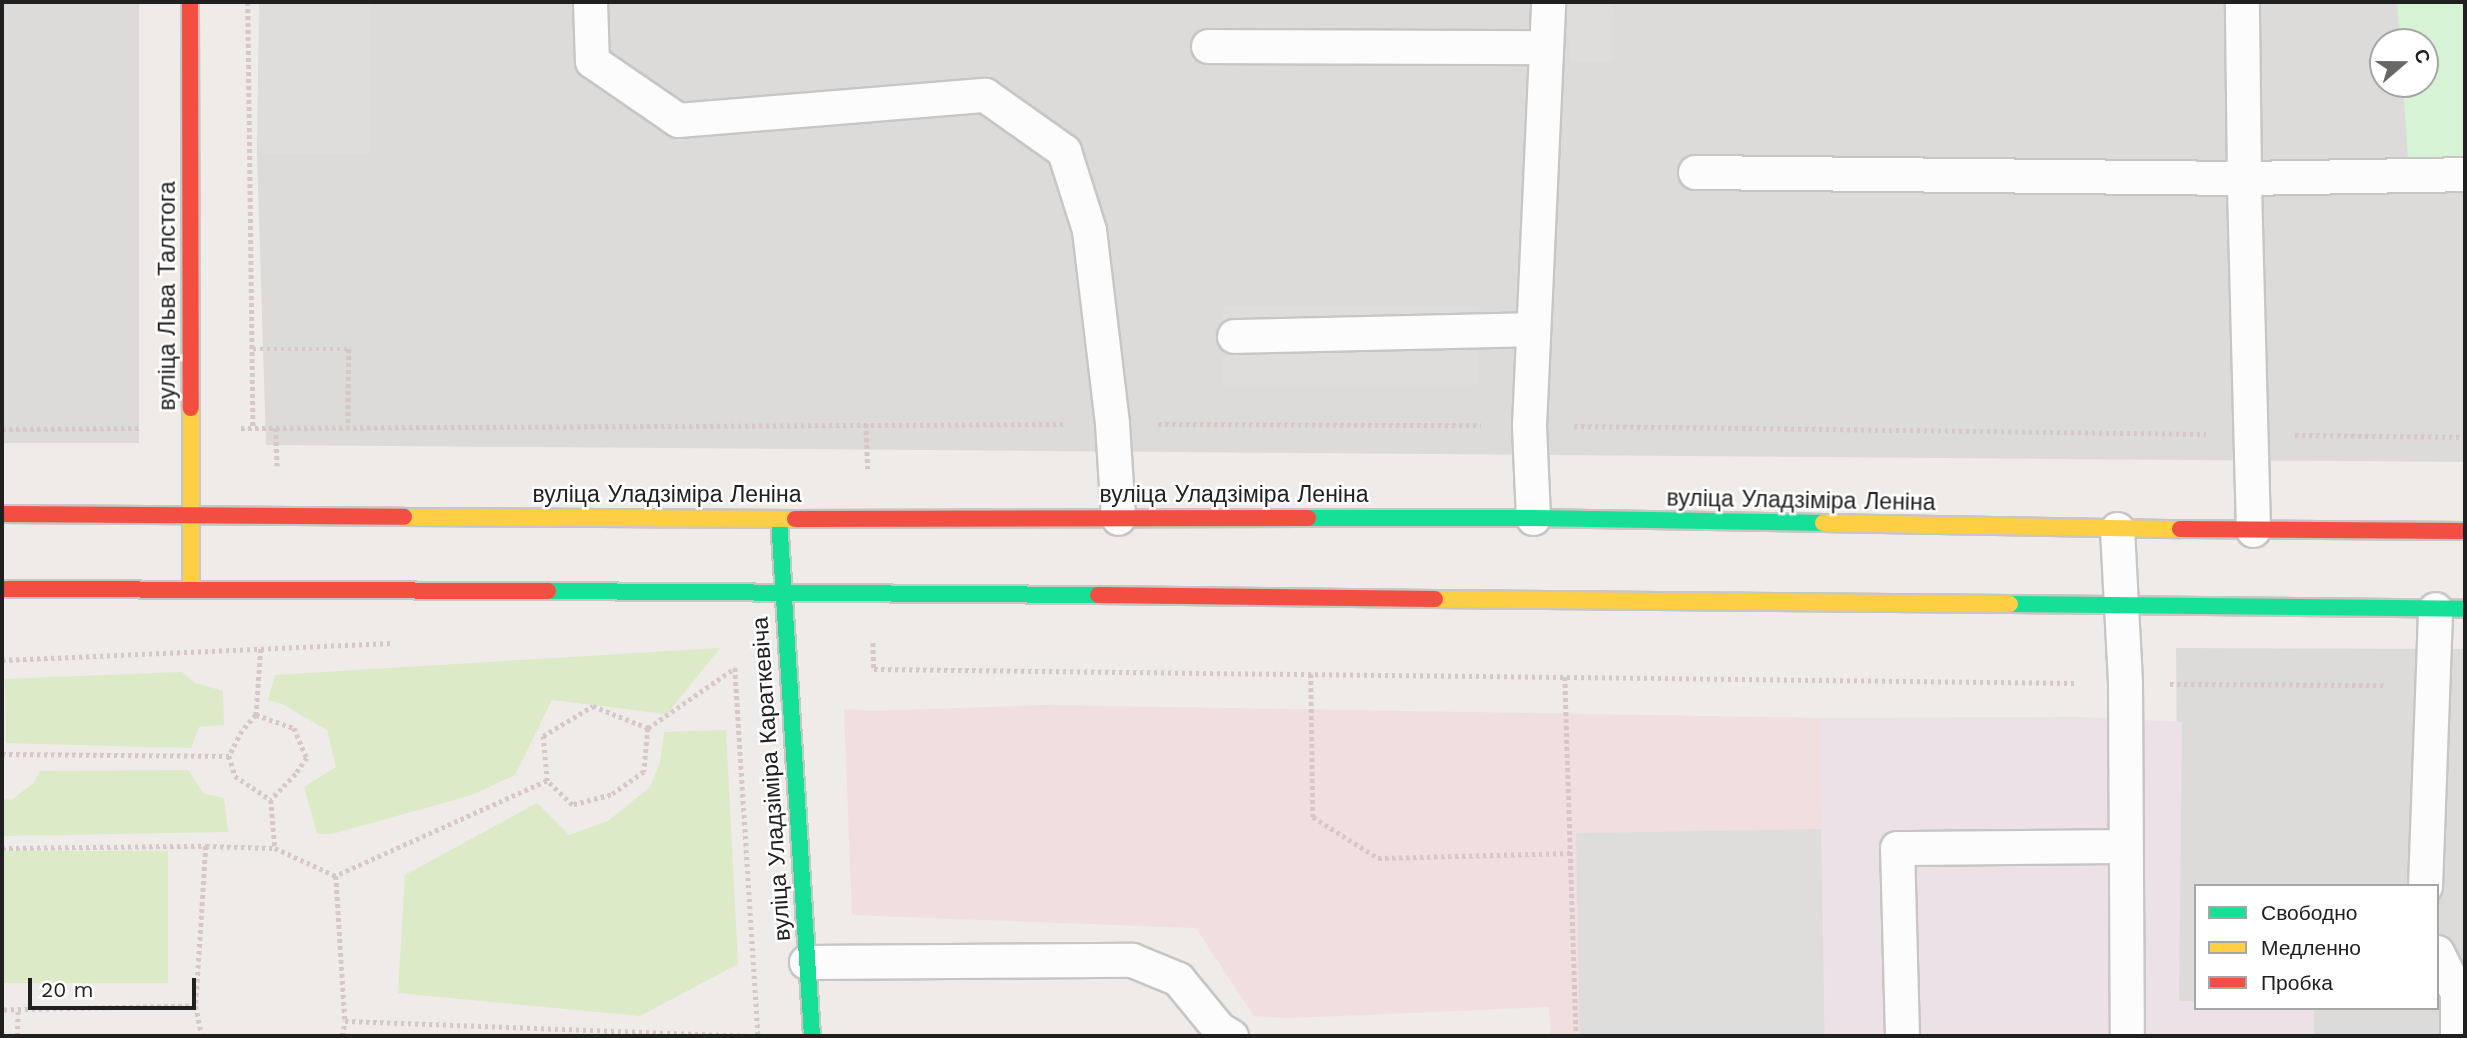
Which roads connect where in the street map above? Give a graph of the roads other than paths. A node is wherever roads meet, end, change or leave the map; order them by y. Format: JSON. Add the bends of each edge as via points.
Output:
{"nodes":[{"id":1,"x":190,"y":2,"type":"edge"},
{"id":2,"x":590,"y":2,"type":"edge"},
{"id":3,"x":1548,"y":2,"type":"edge"},
{"id":4,"x":2242,"y":2,"type":"edge"},
{"id":5,"x":1208,"y":46,"type":"dead end"},
{"id":6,"x":1546,"y":47,"type":"junction"},
{"id":7,"x":1695,"y":172,"type":"dead end"},
{"id":8,"x":2465,"y":174,"type":"edge"},
{"id":9,"x":2244,"y":178,"type":"junction"},
{"id":10,"x":1533,"y":329,"type":"junction"},
{"id":11,"x":1234,"y":335,"type":"dead end"},
{"id":12,"x":2,"y":514,"type":"edge"},
{"id":13,"x":191,"y":516,"type":"junction"},
{"id":14,"x":1118,"y":518,"type":"junction"},
{"id":15,"x":1533,"y":518,"type":"junction"},
{"id":16,"x":779,"y":519,"type":"junction"},
{"id":17,"x":2117,"y":529,"type":"junction"},
{"id":18,"x":2253,"y":530,"type":"junction"},
{"id":19,"x":2465,"y":531,"type":"edge"},
{"id":20,"x":2,"y":589,"type":"edge"},
{"id":21,"x":191,"y":589,"type":"junction"},
{"id":22,"x":782,"y":592,"type":"junction"},
{"id":23,"x":2120,"y":605,"type":"junction"},
{"id":24,"x":2450,"y":609,"type":"edge"},
{"id":25,"x":2124,"y":846,"type":"junction"},
{"id":26,"x":2425,"y":884,"type":"edge"},
{"id":27,"x":2439,"y":956,"type":"edge"},
{"id":28,"x":806,"y":962,"type":"junction"},
{"id":29,"x":812,"y":1036,"type":"edge"},
{"id":30,"x":1231,"y":1036,"type":"edge"},
{"id":31,"x":1902,"y":1036,"type":"edge"},
{"id":32,"x":2127,"y":1036,"type":"edge"},
{"id":33,"x":2457,"y":1036,"type":"edge"}],
"edges":[{"from":1,"to":13,"type":"main road","name":"вуліца Льва Талстога"},
{"from":2,"to":14,"type":"lane","via":[[592,61],[678,120],[985,95],[1063,151],[1089,230]]},
{"from":3,"to":6,"type":"lane"},
{"from":4,"to":9,"type":"lane"},
{"from":5,"to":6,"type":"lane"},
{"from":6,"to":10,"type":"lane"},
{"from":7,"to":9,"type":"lane"},
{"from":8,"to":9,"type":"lane"},
{"from":9,"to":18,"type":"lane"},
{"from":10,"to":11,"type":"lane"},
{"from":10,"to":15,"type":"lane","via":[[1529,425]]},
{"from":12,"to":13,"type":"main road","name":"вуліца Уладзіміра Леніна"},
{"from":13,"to":16,"type":"main road","name":"вуліца Уладзіміра Леніна"},
{"from":13,"to":21,"type":"main road","name":"вуліца Льва Талстога"},
{"from":14,"to":15,"type":"main road","name":"вуліца Уладзіміра Леніна"},
{"from":14,"to":16,"type":"main road","name":"вуліца Уладзіміра Леніна"},
{"from":15,"to":17,"type":"main road","name":"вуліца Уладзіміра Леніна"},
{"from":16,"to":22,"type":"main road","name":"вуліца Уладзіміра Караткевіча"},
{"from":17,"to":18,"type":"main road","name":"вуліца Уладзіміра Леніна"},
{"from":17,"to":23,"type":"lane"},
{"from":18,"to":19,"type":"main road","name":"вуліца Уладзіміра Леніна"},
{"from":20,"to":21,"type":"main road"},
{"from":21,"to":22,"type":"main road"},
{"from":22,"to":23,"type":"main road"},
{"from":22,"to":28,"type":"main road","name":"вуліца Уладзіміра Караткевіча"},
{"from":23,"to":24,"type":"main road"},
{"from":23,"to":25,"type":"lane","via":[[2125,683]]},
{"from":24,"to":26,"type":"lane","via":[[2433,686]]},
{"from":25,"to":31,"type":"lane","via":[[1898,848]]},
{"from":25,"to":32,"type":"lane"},
{"from":27,"to":33,"type":"lane","via":[[2458,993]]},
{"from":28,"to":29,"type":"main road","name":"вуліца Уладзіміра Караткевіча"},
{"from":28,"to":30,"type":"lane","via":[[1132,960],[1178,979],[1219,1029]]}]}
